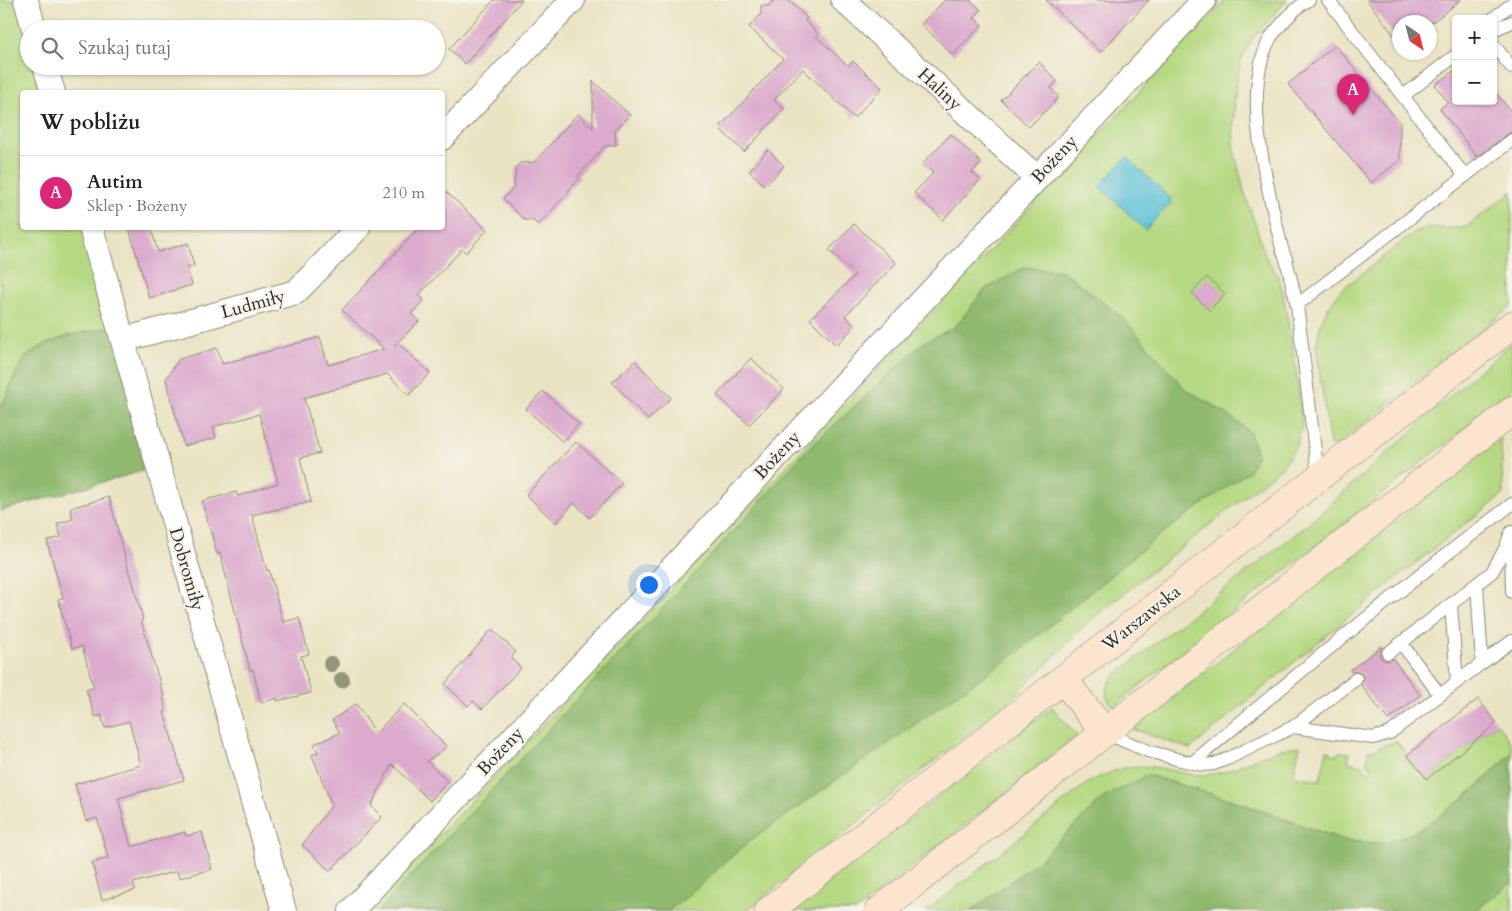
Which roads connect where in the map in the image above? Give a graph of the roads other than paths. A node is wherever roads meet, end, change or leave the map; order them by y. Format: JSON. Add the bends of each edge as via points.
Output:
{"nodes":[{"id":1,"x":26,"y":0,"type":"edge"},
{"id":2,"x":573,"y":0,"type":"edge"},
{"id":3,"x":843,"y":0,"type":"edge"},
{"id":4,"x":1204,"y":0,"type":"edge"},
{"id":5,"x":1328,"y":0,"type":"edge"},
{"id":6,"x":1304,"y":3,"type":"edge"},
{"id":7,"x":1512,"y":4,"type":"edge"},
{"id":8,"x":1497,"y":15,"type":"edge"},
{"id":9,"x":32,"y":20,"type":"edge"},
{"id":10,"x":1512,"y":22,"type":"edge"},
{"id":11,"x":1497,"y":28,"type":"edge"},
{"id":12,"x":1497,"y":49,"type":"edge"},
{"id":13,"x":1452,"y":59,"type":"edge"},
{"id":14,"x":1512,"y":68,"type":"edge"},
{"id":15,"x":48,"y":75,"type":"edge"},
{"id":16,"x":52,"y":90,"type":"edge"},
{"id":17,"x":1403,"y":96,"type":"junction"},
{"id":18,"x":445,"y":135,"type":"edge"},
{"id":19,"x":1512,"y":140,"type":"edge"},
{"id":20,"x":1465,"y":176,"type":"junction"},
{"id":21,"x":1037,"y":178,"type":"junction"},
{"id":22,"x":92,"y":230,"type":"edge"},
{"id":23,"x":356,"y":230,"type":"edge"},
{"id":24,"x":1297,"y":305,"type":"junction"},
{"id":25,"x":1512,"y":325,"type":"edge"},
{"id":26,"x":123,"y":340,"type":"junction"},
{"id":27,"x":1512,"y":411,"type":"edge"},
{"id":28,"x":1303,"y":490,"type":"junction"},
{"id":29,"x":1512,"y":504,"type":"edge"},
{"id":30,"x":1512,"y":527,"type":"edge"},
{"id":31,"x":1511,"y":532,"type":"edge"},
{"id":32,"x":1477,"y":585,"type":"junction"},
{"id":33,"x":1512,"y":592,"type":"edge"},
{"id":34,"x":1451,"y":605,"type":"junction"},
{"id":35,"x":1512,"y":640,"type":"edge"},
{"id":36,"x":1401,"y":643,"type":"junction"},
{"id":37,"x":1388,"y":653,"type":"dead end"},
{"id":38,"x":1482,"y":663,"type":"junction"},
{"id":39,"x":1063,"y":679,"type":"junction"},
{"id":40,"x":1356,"y":679,"type":"dead end"},
{"id":41,"x":1457,"y":682,"type":"junction"},
{"id":42,"x":1440,"y":695,"type":"junction"},
{"id":43,"x":1293,"y":727,"type":"junction"},
{"id":44,"x":1105,"y":733,"type":"junction"},
{"id":45,"x":1192,"y":763,"type":"junction"},
{"id":46,"x":284,"y":911,"type":"edge"},
{"id":47,"x":351,"y":911,"type":"edge"},
{"id":48,"x":769,"y":911,"type":"edge"},
{"id":49,"x":879,"y":911,"type":"edge"}],
"edges":[{"from":1,"to":9,"type":"street"},
{"from":2,"to":18,"type":"street"},
{"from":3,"to":21,"type":"street","name":"Haliny"},
{"from":4,"to":21,"type":"street","name":"Bożeny"},
{"from":5,"to":17,"type":"lane"},
{"from":6,"to":24,"type":"lane","via":[[1271,37],[1260,72],[1257,98],[1263,160]]},
{"from":7,"to":8,"type":"lane"},
{"from":10,"to":11,"type":"lane"},
{"from":12,"to":14,"type":"lane"},
{"from":13,"to":17,"type":"lane"},
{"from":15,"to":16,"type":"street"},
{"from":17,"to":20,"type":"lane"},
{"from":19,"to":20,"type":"lane"},
{"from":20,"to":24,"type":"lane"},
{"from":21,"to":47,"type":"street","name":"Bożeny"},
{"from":22,"to":26,"type":"street","name":"Dobromiły"},
{"from":23,"to":26,"type":"street","name":"Ludmiły","via":[[296,292]]},
{"from":24,"to":28,"type":"lane","via":[[1317,467]]},
{"from":25,"to":28,"type":"main road","name":"Warszawska"},
{"from":26,"to":46,"type":"street","name":"Dobromiły"},
{"from":27,"to":44,"type":"main road"},
{"from":28,"to":39,"type":"main road","name":"Warszawska"},
{"from":29,"to":45,"type":"lane","via":[[1309,664]]},
{"from":30,"to":31,"type":"lane"},
{"from":31,"to":32,"type":"lane","via":[[1492,572]]},
{"from":31,"to":33,"type":"lane"},
{"from":32,"to":34,"type":"lane"},
{"from":32,"to":38,"type":"lane"},
{"from":34,"to":36,"type":"lane"},
{"from":34,"to":41,"type":"lane"},
{"from":35,"to":38,"type":"lane"},
{"from":36,"to":37,"type":"lane"},
{"from":36,"to":42,"type":"lane"},
{"from":38,"to":41,"type":"lane"},
{"from":39,"to":44,"type":"main road"},
{"from":39,"to":48,"type":"main road","name":"Warszawska"},
{"from":40,"to":43,"type":"lane"},
{"from":41,"to":42,"type":"lane"},
{"from":42,"to":43,"type":"lane","via":[[1390,732],[1373,738]]},
{"from":43,"to":45,"type":"lane","via":[[1214,764]]},
{"from":44,"to":45,"type":"lane","via":[[1148,751]]},
{"from":44,"to":49,"type":"main road"}]}
